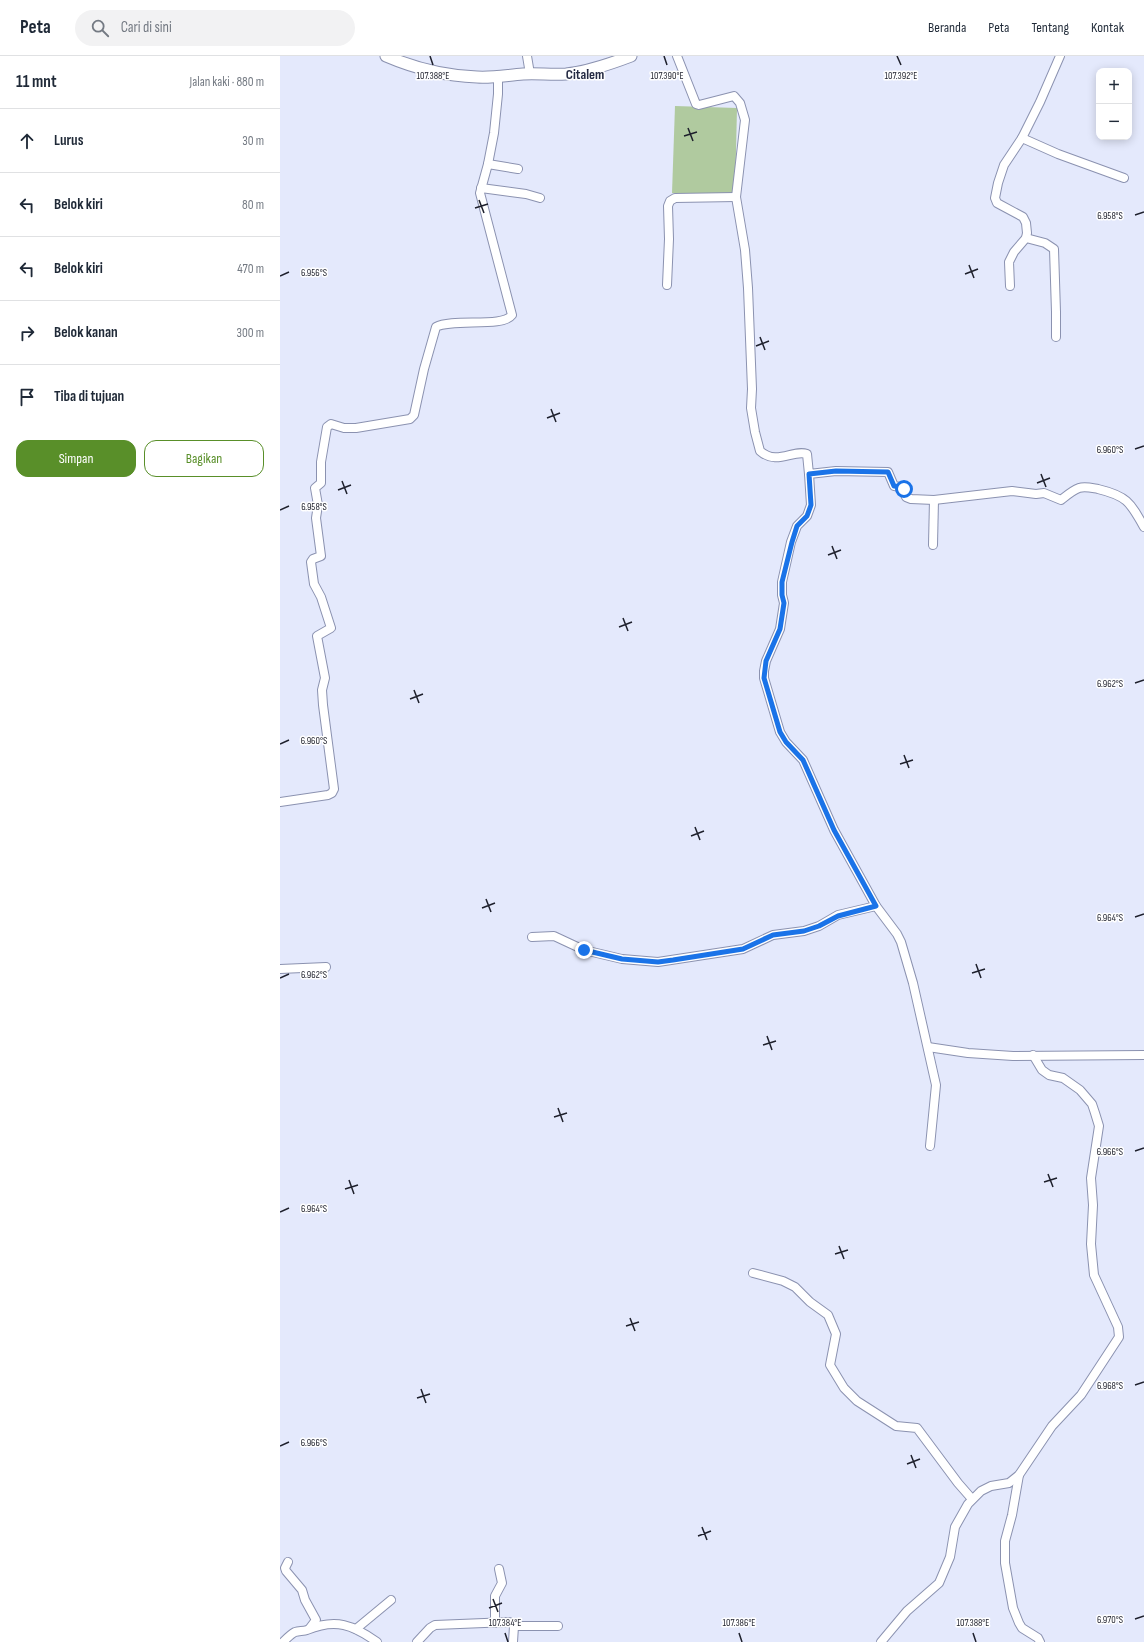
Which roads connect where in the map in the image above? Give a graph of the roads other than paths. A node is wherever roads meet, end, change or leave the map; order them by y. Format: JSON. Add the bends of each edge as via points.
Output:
{"nodes":[{"id":1,"x":386,"y":56,"type":"edge"},
{"id":2,"x":527,"y":56,"type":"edge"},
{"id":3,"x":677,"y":56,"type":"edge"},
{"id":4,"x":1060,"y":56,"type":"edge"},
{"id":5,"x":625,"y":57,"type":"edge"},
{"id":6,"x":530,"y":74,"type":"junction"},
{"id":7,"x":498,"y":76,"type":"junction"},
{"id":8,"x":1022,"y":138,"type":"junction"},
{"id":9,"x":488,"y":164,"type":"junction"},
{"id":10,"x":518,"y":170,"type":"dead end"},
{"id":11,"x":1124,"y":178,"type":"dead end"},
{"id":12,"x":481,"y":188,"type":"junction"},
{"id":13,"x":736,"y":197,"type":"junction"},
{"id":14,"x":540,"y":198,"type":"dead end"},
{"id":15,"x":1026,"y":238,"type":"junction"},
{"id":16,"x":667,"y":285,"type":"dead end"},
{"id":17,"x":1010,"y":286,"type":"dead end"},
{"id":18,"x":1056,"y":337,"type":"dead end"},
{"id":19,"x":809,"y":474,"type":"junction"},
{"id":20,"x":934,"y":500,"type":"junction"},
{"id":21,"x":1143,"y":521,"type":"edge"},
{"id":22,"x":933,"y":545,"type":"dead end"},
{"id":23,"x":280,"y":802,"type":"edge"},
{"id":24,"x":876,"y":906,"type":"junction"},
{"id":25,"x":532,"y":937,"type":"dead end"},
{"id":26,"x":326,"y":967,"type":"dead end"},
{"id":27,"x":280,"y":969,"type":"edge"},
{"id":28,"x":928,"y":1047,"type":"junction"},
{"id":29,"x":1033,"y":1055,"type":"junction"},
{"id":30,"x":1144,"y":1055,"type":"edge"},
{"id":31,"x":930,"y":1146,"type":"dead end"},
{"id":32,"x":753,"y":1273,"type":"dead end"},
{"id":33,"x":1019,"y":1475,"type":"junction"},
{"id":34,"x":972,"y":1500,"type":"junction"},
{"id":35,"x":288,"y":1562,"type":"dead end"},
{"id":36,"x":499,"y":1569,"type":"dead end"},
{"id":37,"x":391,"y":1600,"type":"dead end"},
{"id":38,"x":495,"y":1622,"type":"junction"},
{"id":39,"x":514,"y":1626,"type":"junction"},
{"id":40,"x":558,"y":1626,"type":"dead end"},
{"id":41,"x":310,"y":1628,"type":"junction"},
{"id":42,"x":356,"y":1629,"type":"junction"},
{"id":43,"x":283,"y":1642,"type":"edge"},
{"id":44,"x":377,"y":1642,"type":"edge"},
{"id":45,"x":417,"y":1642,"type":"edge"},
{"id":46,"x":513,"y":1642,"type":"edge"},
{"id":47,"x":881,"y":1642,"type":"edge"},
{"id":48,"x":1040,"y":1642,"type":"edge"}],
"edges":[{"from":1,"to":7,"type":"main road","via":[[440,73],[477,77]]},
{"from":2,"to":6,"type":"street"},
{"from":3,"to":13,"type":"street","via":[[696,104],[734,96],[740,103],[745,128]]},
{"from":4,"to":8,"type":"street"},
{"from":5,"to":6,"type":"main road","via":[[568,74]]},
{"from":6,"to":7,"type":"main road"},
{"from":7,"to":9,"type":"street","via":[[494,133]]},
{"from":8,"to":11,"type":"street"},
{"from":8,"to":15,"type":"street","via":[[1004,165],[994,198],[997,203],[1023,217],[1026,223]]},
{"from":9,"to":10,"type":"street"},
{"from":9,"to":12,"type":"street"},
{"from":12,"to":14,"type":"street"},
{"from":12,"to":23,"type":"street","via":[[481,197],[512,309],[511,317],[499,321],[461,322],[436,327],[414,415],[410,419],[356,428],[331,424],[326,428],[321,483],[315,488],[321,556],[311,562],[314,584],[331,628],[317,636],[325,678],[322,690],[323,705],[334,789],[328,796]]},
{"from":13,"to":16,"type":"street","via":[[675,198],[670,201]]},
{"from":13,"to":19,"type":"street","via":[[748,288],[752,408],[760,451],[783,457],[799,452],[807,454]]},
{"from":15,"to":17,"type":"street","via":[[1009,262]]},
{"from":15,"to":18,"type":"street","via":[[1045,242],[1054,249]]},
{"from":19,"to":20,"type":"street","via":[[836,471],[888,472],[894,486],[902,487],[906,497]]},
{"from":19,"to":24,"type":"street","via":[[811,505],[807,516],[797,526],[792,542],[782,582],[784,603],[780,629],[766,661],[764,678],[780,732],[803,760],[834,830]]},
{"from":20,"to":21,"type":"street","via":[[1012,491],[1044,493],[1061,500],[1078,488],[1086,487],[1122,497]]},
{"from":20,"to":22,"type":"street"},
{"from":24,"to":25,"type":"street","via":[[838,916],[804,931],[773,935],[743,949],[658,962],[622,959],[584,950],[557,937]]},
{"from":24,"to":28,"type":"street","via":[[901,942]]},
{"from":26,"to":27,"type":"street"},
{"from":28,"to":29,"type":"street","via":[[968,1053]]},
{"from":28,"to":31,"type":"street","via":[[936,1085]]},
{"from":29,"to":30,"type":"street"},
{"from":29,"to":33,"type":"street","via":[[1042,1070],[1049,1075],[1064,1078],[1080,1090],[1092,1104],[1099,1126],[1091,1178],[1091,1244],[1094,1274],[1118,1327],[1119,1337],[1082,1395],[1052,1426]]},
{"from":32,"to":34,"type":"street","via":[[795,1287],[828,1315],[836,1334],[830,1365],[844,1388],[857,1401],[896,1426],[917,1428]]},
{"from":33,"to":34,"type":"street","via":[[1008,1483],[986,1488]]},
{"from":33,"to":48,"type":"street","via":[[1011,1523],[1005,1541],[1005,1563],[1013,1608],[1019,1623]]},
{"from":34,"to":47,"type":"street","via":[[955,1527],[950,1557],[939,1583],[907,1611]]},
{"from":35,"to":41,"type":"street","via":[[286,1571],[302,1590],[316,1620]]},
{"from":36,"to":38,"type":"street","via":[[502,1582],[495,1596]]},
{"from":37,"to":42,"type":"street"},
{"from":38,"to":39,"type":"street","via":[[511,1622]]},
{"from":38,"to":45,"type":"street","via":[[435,1625]]},
{"from":39,"to":40,"type":"street"},
{"from":39,"to":46,"type":"street"},
{"from":41,"to":42,"type":"street","via":[[324,1624],[339,1624]]},
{"from":41,"to":43,"type":"street","via":[[295,1632]]},
{"from":42,"to":44,"type":"street"}]}
